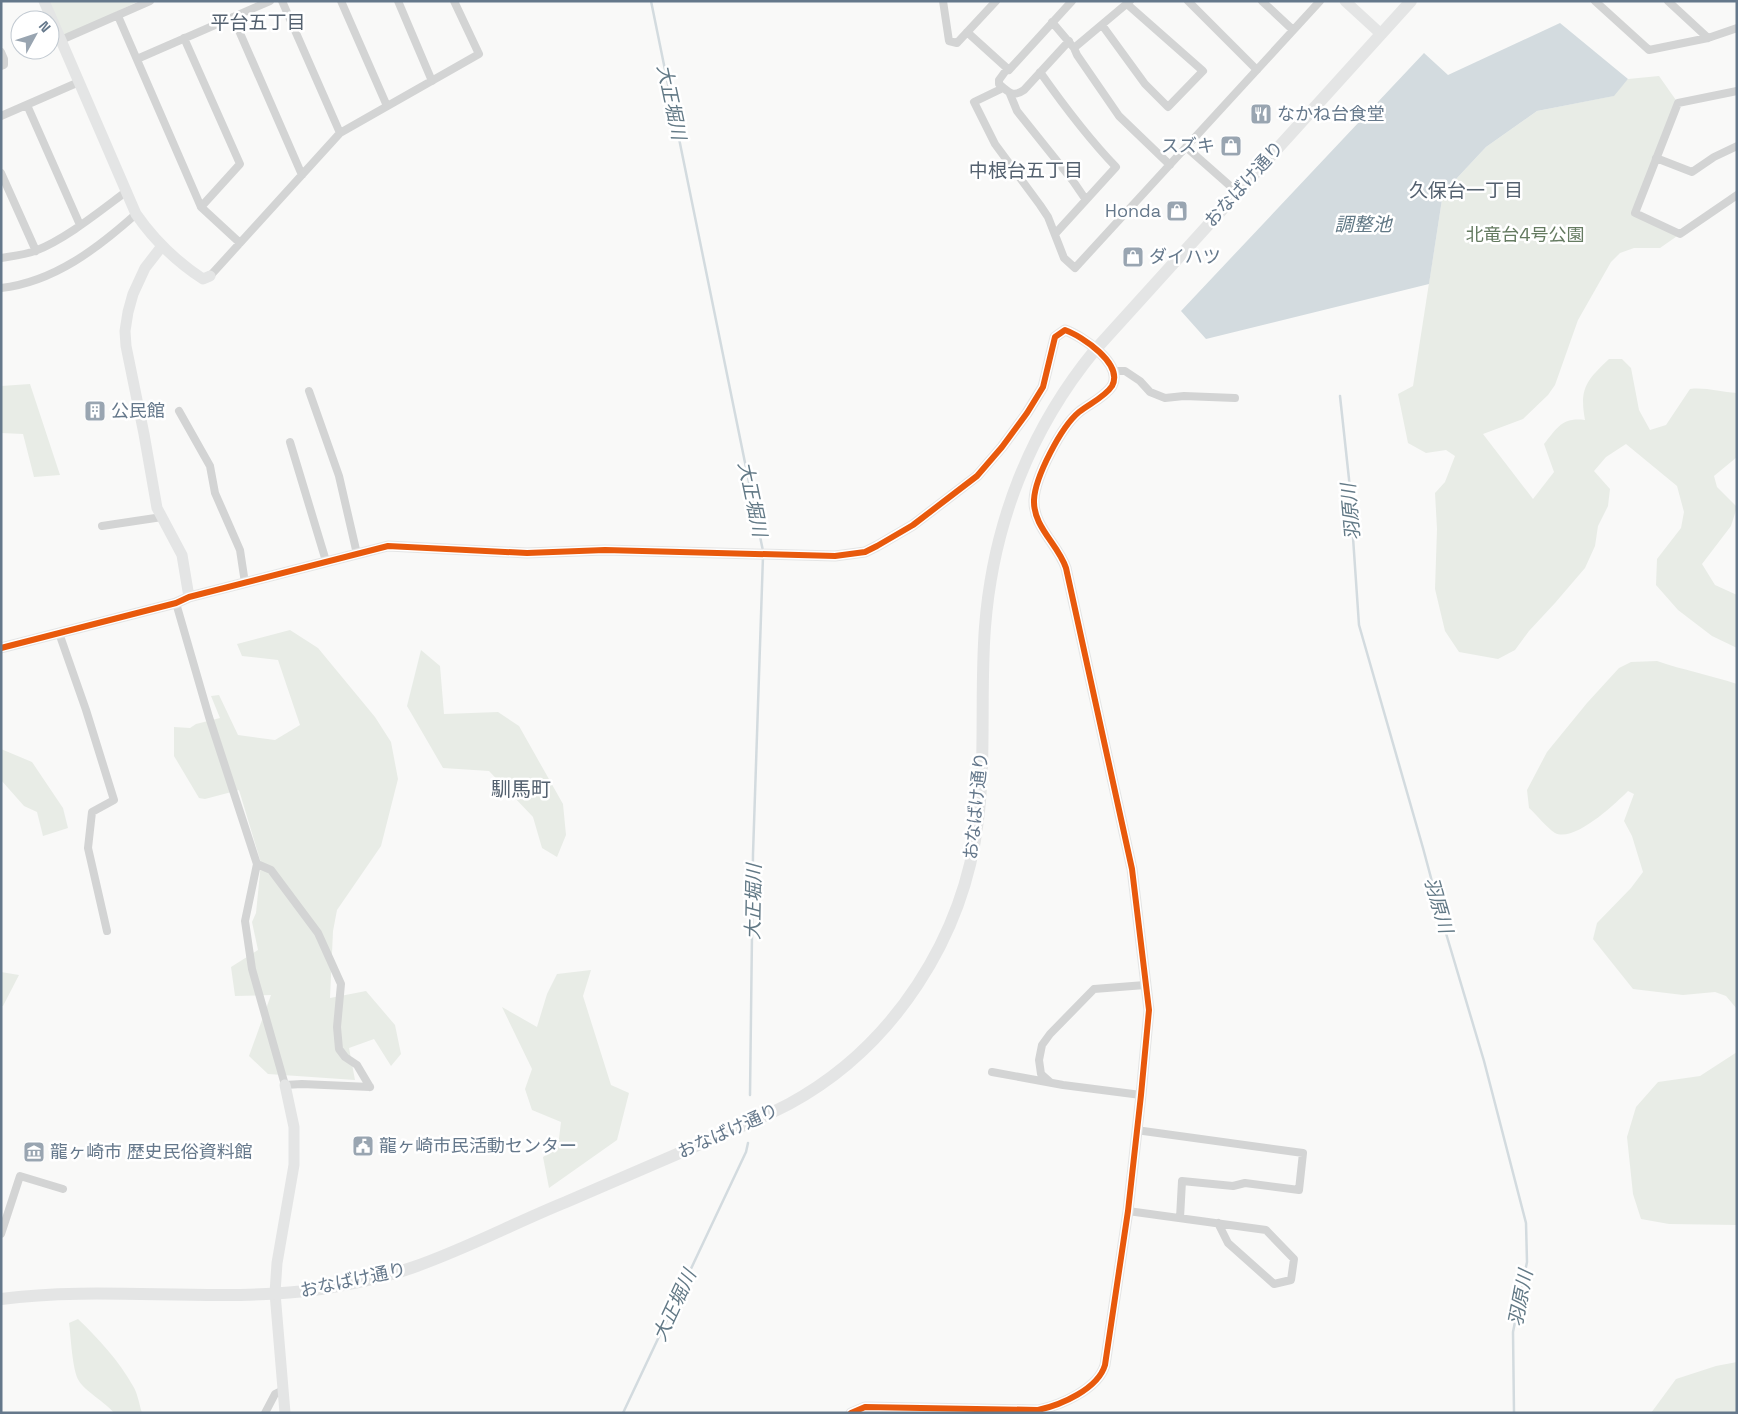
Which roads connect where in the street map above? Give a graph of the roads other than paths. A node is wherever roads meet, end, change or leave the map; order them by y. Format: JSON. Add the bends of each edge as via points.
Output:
{"nodes":[{"id":1,"x":44,"y":1,"type":"edge"},
{"id":2,"x":150,"y":1,"type":"edge"},
{"id":3,"x":270,"y":1,"type":"edge"},
{"id":4,"x":282,"y":1,"type":"edge"},
{"id":5,"x":341,"y":1,"type":"edge"},
{"id":6,"x":398,"y":1,"type":"edge"},
{"id":7,"x":454,"y":1,"type":"edge"},
{"id":8,"x":943,"y":1,"type":"edge"},
{"id":9,"x":996,"y":1,"type":"edge"},
{"id":10,"x":1072,"y":1,"type":"edge"},
{"id":11,"x":1188,"y":1,"type":"edge"},
{"id":12,"x":1262,"y":1,"type":"edge"},
{"id":13,"x":1320,"y":1,"type":"edge"},
{"id":14,"x":1345,"y":1,"type":"edge"},
{"id":15,"x":1411,"y":1,"type":"edge"},
{"id":16,"x":1595,"y":1,"type":"edge"},
{"id":17,"x":1668,"y":1,"type":"edge"},
{"id":18,"x":1128,"y":3,"type":"edge"},
{"id":19,"x":118,"y":16,"type":"junction"},
{"id":20,"x":233,"y":17,"type":"junction"},
{"id":21,"x":1052,"y":22,"type":"junction"},
{"id":22,"x":1102,"y":25,"type":"junction"},
{"id":23,"x":1737,"y":28,"type":"edge"},
{"id":24,"x":1293,"y":30,"type":"junction"},
{"id":25,"x":967,"y":32,"type":"junction"},
{"id":26,"x":1381,"y":34,"type":"junction"},
{"id":27,"x":184,"y":38,"type":"junction"},
{"id":28,"x":1708,"y":38,"type":"junction"},
{"id":29,"x":61,"y":40,"type":"junction"},
{"id":30,"x":1069,"y":41,"type":"junction"},
{"id":31,"x":1074,"y":48,"type":"junction"},
{"id":32,"x":1,"y":52,"type":"edge"},
{"id":33,"x":137,"y":59,"type":"junction"},
{"id":34,"x":1,"y":66,"type":"edge"},
{"id":35,"x":1007,"y":69,"type":"junction"},
{"id":36,"x":1257,"y":70,"type":"junction"},
{"id":37,"x":1040,"y":72,"type":"junction"},
{"id":38,"x":432,"y":81,"type":"junction"},
{"id":39,"x":79,"y":82,"type":"junction"},
{"id":40,"x":1003,"y":88,"type":"junction"},
{"id":41,"x":1737,"y":91,"type":"edge"},
{"id":42,"x":1010,"y":94,"type":"junction"},
{"id":43,"x":27,"y":105,"type":"junction"},
{"id":44,"x":387,"y":106,"type":"junction"},
{"id":45,"x":1,"y":116,"type":"edge"},
{"id":46,"x":340,"y":133,"type":"junction"},
{"id":47,"x":1737,"y":146,"type":"edge"},
{"id":48,"x":1186,"y":147,"type":"junction"},
{"id":49,"x":1656,"y":158,"type":"junction"},
{"id":50,"x":1170,"y":165,"type":"junction"},
{"id":51,"x":1,"y":173,"type":"edge"},
{"id":52,"x":302,"y":175,"type":"junction"},
{"id":53,"x":127,"y":191,"type":"junction"},
{"id":54,"x":1237,"y":192,"type":"junction"},
{"id":55,"x":1737,"y":195,"type":"edge"},
{"id":56,"x":1086,"y":200,"type":"junction"},
{"id":57,"x":201,"y":207,"type":"junction"},
{"id":58,"x":136,"y":214,"type":"junction"},
{"id":59,"x":80,"y":225,"type":"junction"},
{"id":60,"x":1055,"y":234,"type":"junction"},
{"id":61,"x":240,"y":243,"type":"junction"},
{"id":62,"x":162,"y":246,"type":"junction"},
{"id":63,"x":36,"y":251,"type":"junction"},
{"id":64,"x":1,"y":258,"type":"edge"},
{"id":65,"x":210,"y":276,"type":"joint"},
{"id":66,"x":1,"y":288,"type":"edge"},
{"id":67,"x":1095,"y":350,"type":"junction"},
{"id":68,"x":1113,"y":371,"type":"junction"},
{"id":69,"x":309,"y":391,"type":"dead end"},
{"id":70,"x":1235,"y":398,"type":"dead end"},
{"id":71,"x":179,"y":411,"type":"dead end"},
{"id":72,"x":290,"y":442,"type":"dead end"},
{"id":73,"x":162,"y":517,"type":"junction"},
{"id":74,"x":102,"y":526,"type":"dead end"},
{"id":75,"x":357,"y":554,"type":"junction"},
{"id":76,"x":326,"y":562,"type":"junction"},
{"id":77,"x":245,"y":583,"type":"junction"},
{"id":78,"x":189,"y":597,"type":"junction"},
{"id":79,"x":176,"y":602,"type":"junction"},
{"id":80,"x":59,"y":633,"type":"junction"},
{"id":81,"x":1,"y":648,"type":"edge"},
{"id":82,"x":256,"y":864,"type":"junction"},
{"id":83,"x":107,"y":931,"type":"dead end"},
{"id":84,"x":1146,"y":985,"type":"junction"},
{"id":85,"x":992,"y":1072,"type":"dead end"},
{"id":86,"x":1050,"y":1082,"type":"junction"},
{"id":87,"x":285,"y":1085,"type":"junction"},
{"id":88,"x":1141,"y":1096,"type":"junction"},
{"id":89,"x":1136,"y":1130,"type":"junction"},
{"id":90,"x":63,"y":1189,"type":"dead end"},
{"id":91,"x":1128,"y":1212,"type":"junction"},
{"id":92,"x":1180,"y":1218,"type":"junction"},
{"id":93,"x":1218,"y":1223,"type":"junction"},
{"id":94,"x":1,"y":1234,"type":"edge"},
{"id":95,"x":275,"y":1293,"type":"junction"},
{"id":96,"x":1,"y":1299,"type":"edge"},
{"id":97,"x":283,"y":1390,"type":"junction"},
{"id":98,"x":266,"y":1413,"type":"edge"},
{"id":99,"x":285,"y":1413,"type":"edge"},
{"id":100,"x":851,"y":1413,"type":"edge"}],
"edges":[{"from":1,"to":29,"type":"street"},
{"from":2,"to":19,"type":"street"},
{"from":3,"to":20,"type":"street"},
{"from":4,"to":46,"type":"street"},
{"from":5,"to":44,"type":"street"},
{"from":6,"to":38,"type":"street"},
{"from":7,"to":38,"type":"street","via":[[479,54]]},
{"from":8,"to":25,"type":"street","via":[[949,41],[957,43]]},
{"from":9,"to":25,"type":"street"},
{"from":10,"to":21,"type":"street"},
{"from":11,"to":36,"type":"street"},
{"from":12,"to":24,"type":"street"},
{"from":13,"to":24,"type":"street"},
{"from":14,"to":26,"type":"street"},
{"from":15,"to":26,"type":"main road","name":"おなばけ通り"},
{"from":16,"to":28,"type":"street","via":[[1649,50]]},
{"from":17,"to":28,"type":"street"},
{"from":18,"to":22,"type":"street"},
{"from":18,"to":22,"type":"street","via":[[1203,71],[1168,107],[1145,84]]},
{"from":19,"to":29,"type":"street"},
{"from":19,"to":33,"type":"street"},
{"from":20,"to":27,"type":"street"},
{"from":20,"to":52,"type":"street"},
{"from":21,"to":30,"type":"street"},
{"from":21,"to":35,"type":"street"},
{"from":22,"to":31,"type":"street"},
{"from":23,"to":28,"type":"street"},
{"from":24,"to":36,"type":"street"},
{"from":25,"to":35,"type":"street"},
{"from":26,"to":54,"type":"main road","name":"おなばけ通り"},
{"from":27,"to":33,"type":"street"},
{"from":27,"to":57,"type":"street","via":[[240,164]]},
{"from":29,"to":39,"type":"street"},
{"from":30,"to":31,"type":"street"},
{"from":30,"to":37,"type":"street"},
{"from":31,"to":50,"type":"street","via":[[1119,116]]},
{"from":32,"to":34,"type":"street","via":[[4,65]]},
{"from":33,"to":57,"type":"street"},
{"from":35,"to":40,"type":"street","via":[[999,80]]},
{"from":36,"to":48,"type":"street"},
{"from":37,"to":42,"type":"street","via":[[1018,94]]},
{"from":37,"to":56,"type":"street","via":[[1068,112],[1116,167]]},
{"from":38,"to":44,"type":"street"},
{"from":39,"to":43,"type":"street"},
{"from":39,"to":53,"type":"street"},
{"from":40,"to":42,"type":"street"},
{"from":40,"to":60,"type":"street","via":[[974,102],[995,144],[1031,191]]},
{"from":41,"to":49,"type":"street","via":[[1678,103]]},
{"from":42,"to":56,"type":"street","via":[[1017,111]]},
{"from":43,"to":45,"type":"street"},
{"from":43,"to":59,"type":"street"},
{"from":44,"to":46,"type":"street"},
{"from":46,"to":52,"type":"street"},
{"from":47,"to":49,"type":"street","via":[[1692,172]]},
{"from":48,"to":50,"type":"street"},
{"from":48,"to":54,"type":"street"},
{"from":49,"to":55,"type":"street","via":[[1635,213],[1680,234]]},
{"from":50,"to":60,"type":"street","via":[[1074,268],[1064,258]]},
{"from":51,"to":63,"type":"street"},
{"from":52,"to":61,"type":"street"},
{"from":53,"to":58,"type":"street"},
{"from":53,"to":59,"type":"street"},
{"from":54,"to":67,"type":"main road","name":"おなばけ通り"},
{"from":56,"to":60,"type":"street"},
{"from":57,"to":61,"type":"street"},
{"from":58,"to":62,"type":"street"},
{"from":58,"to":66,"type":"street","via":[[96,248],[63,267],[37,279]]},
{"from":59,"to":63,"type":"street"},
{"from":61,"to":65,"type":"street"},
{"from":62,"to":65,"type":"street","via":[[203,279]]},
{"from":62,"to":73,"type":"street","via":[[139,280],[125,331],[157,508]]},
{"from":63,"to":64,"type":"street"},
{"from":67,"to":68,"type":"street","via":[[1107,360]]},
{"from":67,"to":75,"type":"street","via":[[1076,334],[1065,330],[1055,337],[1043,387],[1002,447],[969,483],[913,525],[865,552],[852,555],[605,550],[527,554],[388,546]]},
{"from":67,"to":95,"type":"main road","name":"おなばけ通り","via":[[1047,417],[1018,479],[1004,519],[992,572],[985,628],[982,770],[973,852],[957,907],[938,948],[914,990],[881,1031],[845,1065],[791,1103],[461,1248],[408,1269],[360,1282]]},
{"from":68,"to":70,"type":"street","via":[[1125,371],[1150,392],[1165,398]]},
{"from":68,"to":84,"type":"street","via":[[1114,381],[1108,391],[1079,412],[1056,442],[1040,478],[1034,502],[1040,524],[1062,555],[1066,568],[1132,869]]},
{"from":69,"to":75,"type":"street","via":[[339,476]]},
{"from":71,"to":77,"type":"street","via":[[210,466],[215,494],[240,550]]},
{"from":72,"to":76,"type":"street"},
{"from":73,"to":74,"type":"street"},
{"from":73,"to":78,"type":"street","via":[[182,555]]},
{"from":75,"to":76,"type":"street"},
{"from":76,"to":77,"type":"street"},
{"from":77,"to":78,"type":"street"},
{"from":78,"to":79,"type":"street"},
{"from":79,"to":80,"type":"street"},
{"from":79,"to":82,"type":"street"},
{"from":80,"to":81,"type":"street"},
{"from":80,"to":83,"type":"street","via":[[114,800],[92,812],[88,848]]},
{"from":82,"to":87,"type":"street","via":[[245,921],[252,969]]},
{"from":82,"to":87,"type":"street","via":[[271,870],[318,933],[341,984],[337,1027],[340,1049],[357,1065],[370,1087]]},
{"from":84,"to":86,"type":"street","via":[[1094,989],[1042,1045],[1041,1074]]},
{"from":84,"to":88,"type":"street","via":[[1149,1010]]},
{"from":85,"to":86,"type":"street"},
{"from":86,"to":88,"type":"street"},
{"from":87,"to":95,"type":"street","via":[[294,1127],[294,1165]]},
{"from":88,"to":89,"type":"street"},
{"from":89,"to":91,"type":"street"},
{"from":89,"to":92,"type":"street","via":[[1303,1154],[1299,1190],[1245,1183],[1232,1186],[1182,1181]]},
{"from":90,"to":94,"type":"street","via":[[20,1176]]},
{"from":91,"to":92,"type":"street"},
{"from":91,"to":100,"type":"street","via":[[1105,1365],[1098,1380],[1062,1403],[1038,1410],[865,1407]]},
{"from":92,"to":93,"type":"street"},
{"from":93,"to":93,"type":"street","via":[[1228,1243],[1274,1284],[1291,1280],[1294,1259],[1266,1230]]},
{"from":95,"to":96,"type":"main road","name":"おなばけ通り","via":[[59,1294]]},
{"from":95,"to":97,"type":"street"},
{"from":97,"to":98,"type":"street","via":[[275,1394]]},
{"from":97,"to":99,"type":"street"}]}
